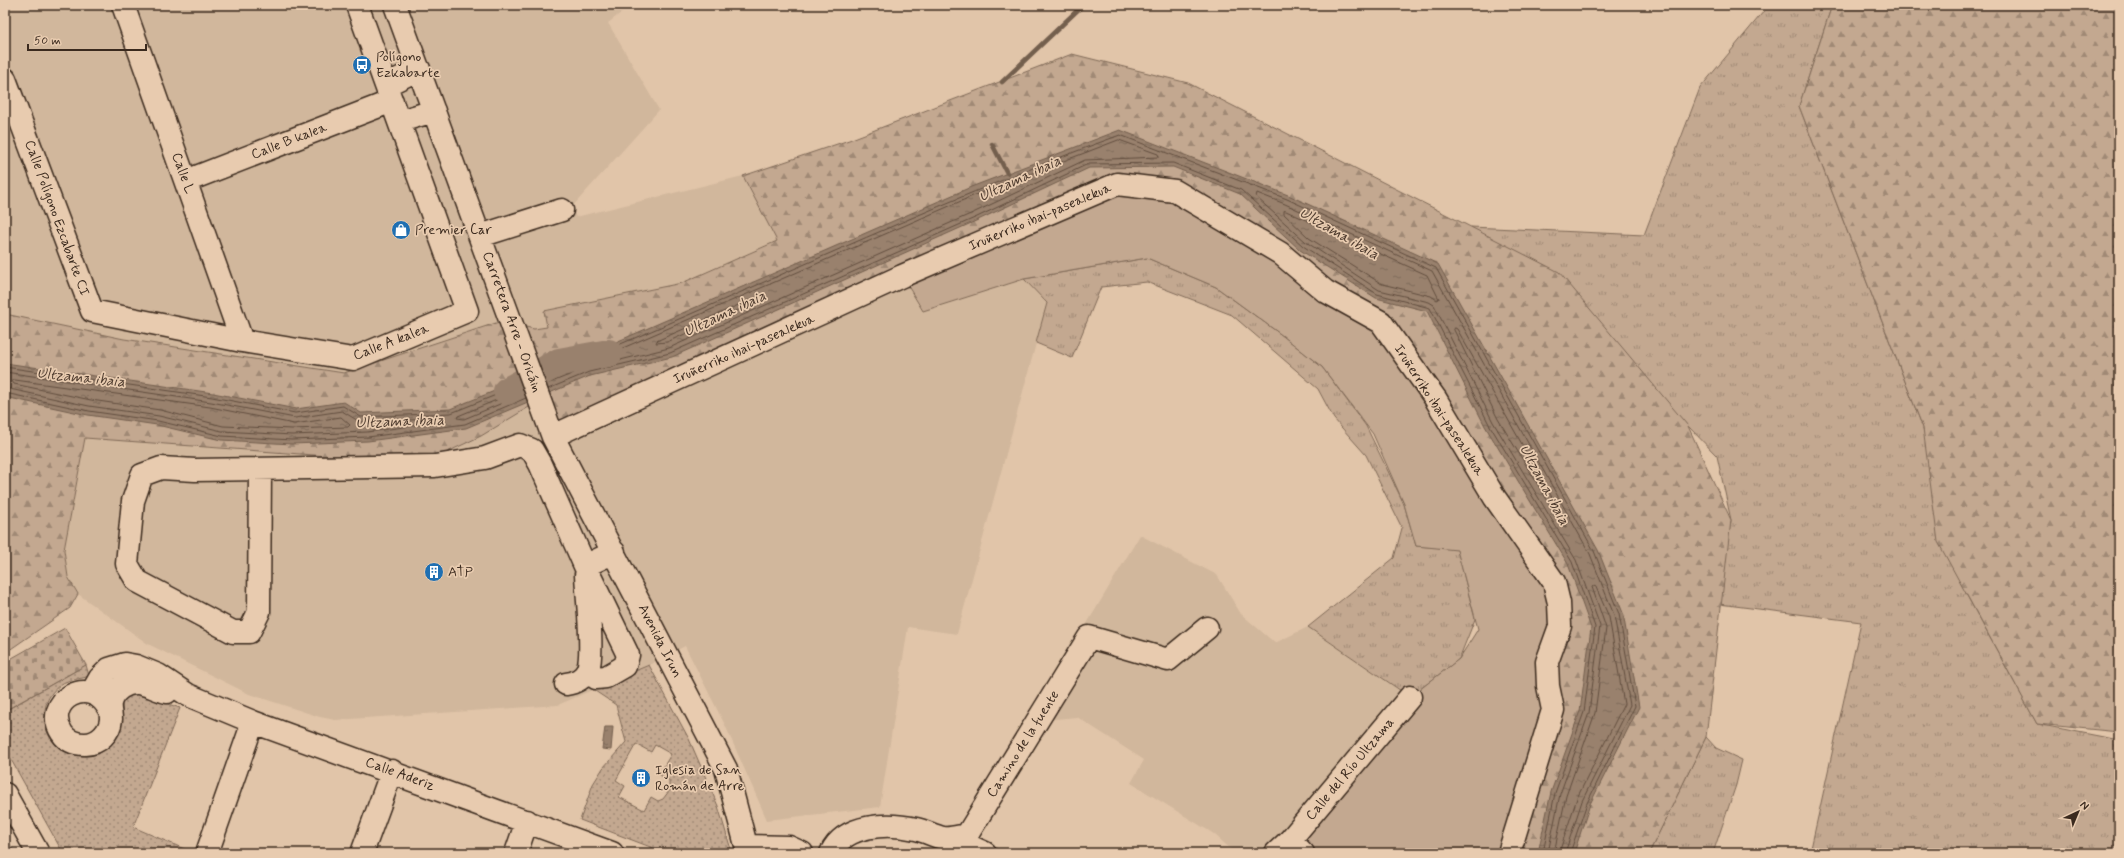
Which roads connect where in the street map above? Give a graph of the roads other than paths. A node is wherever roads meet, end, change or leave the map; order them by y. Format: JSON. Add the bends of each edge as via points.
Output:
{"nodes":[{"id":1,"x":123,"y":5,"type":"edge"},
{"id":2,"x":357,"y":5,"type":"edge"},
{"id":3,"x":395,"y":5,"type":"edge"},
{"id":4,"x":419,"y":69,"type":"junction"},
{"id":5,"x":5,"y":79,"type":"edge"},
{"id":6,"x":389,"y":93,"type":"junction"},
{"id":7,"x":434,"y":111,"type":"junction"},
{"id":8,"x":400,"y":121,"type":"junction"},
{"id":9,"x":186,"y":181,"type":"junction"},
{"id":10,"x":562,"y":210,"type":"dead end"},
{"id":11,"x":480,"y":236,"type":"junction"},
{"id":12,"x":92,"y":311,"type":"joint"},
{"id":13,"x":242,"y":341,"type":"junction"},
{"id":14,"x":557,"y":435,"type":"junction"},
{"id":15,"x":260,"y":469,"type":"junction"},
{"id":16,"x":614,"y":552,"type":"junction"},
{"id":17,"x":585,"y":566,"type":"junction"},
{"id":18,"x":1207,"y":628,"type":"dead end"},
{"id":19,"x":588,"y":669,"type":"junction"},
{"id":20,"x":97,"y":684,"type":"junction"},
{"id":21,"x":566,"y":684,"type":"dead end"},
{"id":22,"x":122,"y":687,"type":"junction"},
{"id":23,"x":188,"y":695,"type":"junction"},
{"id":24,"x":1410,"y":697,"type":"dead end"},
{"id":25,"x":110,"y":711,"type":"junction"},
{"id":26,"x":253,"y":722,"type":"junction"},
{"id":27,"x":392,"y":771,"type":"junction"},
{"id":28,"x":5,"y":794,"type":"edge"},
{"id":29,"x":527,"y":821,"type":"junction"},
{"id":30,"x":965,"y":844,"type":"edge"},
{"id":31,"x":1290,"y":849,"type":"edge"},
{"id":32,"x":747,"y":850,"type":"edge"},
{"id":33,"x":38,"y":853,"type":"edge"},
{"id":34,"x":207,"y":853,"type":"edge"},
{"id":35,"x":362,"y":853,"type":"edge"},
{"id":36,"x":516,"y":853,"type":"edge"},
{"id":37,"x":612,"y":853,"type":"edge"},
{"id":38,"x":802,"y":853,"type":"edge"},
{"id":39,"x":831,"y":853,"type":"edge"},
{"id":40,"x":985,"y":853,"type":"edge"},
{"id":41,"x":1508,"y":853,"type":"edge"}],
"edges":[{"from":1,"to":9,"type":"main road","name":"Calle L"},
{"from":2,"to":6,"type":"main road"},
{"from":3,"to":4,"type":"main road","name":"Carretera Arre - Oricáin"},
{"from":4,"to":6,"type":"main road","name":"Calle B kalea"},
{"from":4,"to":7,"type":"main road","name":"Carretera Arre - Oricáin"},
{"from":5,"to":12,"type":"main road","name":"Calle Polígono Ezcabarte CI"},
{"from":6,"to":8,"type":"main road"},
{"from":6,"to":9,"type":"main road","name":"Calle B kalea"},
{"from":7,"to":8,"type":"main road"},
{"from":7,"to":11,"type":"main road","name":"Carretera Arre - Oricáin"},
{"from":8,"to":13,"type":"main road","name":"Calle A kalea","via":[[467,311],[353,359]]},
{"from":9,"to":13,"type":"main road","name":"Calle L"},
{"from":10,"to":11,"type":"main road"},
{"from":11,"to":14,"type":"main road","name":"Carretera Arre - Oricáin"},
{"from":12,"to":13,"type":"main road","name":"Calle A kalea"},
{"from":14,"to":16,"type":"main road","name":"Avenida Irun"},
{"from":14,"to":41,"type":"main road","name":"Iruñerriko ibai-pasealekua","via":[[902,276],[1117,184],[1174,191],[1280,253],[1325,291],[1381,322],[1435,398],[1495,498],[1554,582],[1559,603],[1560,626],[1547,662],[1553,710]]},
{"from":15,"to":15,"type":"main road","via":[[162,468],[142,475],[133,501],[128,564],[137,581],[233,632],[248,632],[259,612]]},
{"from":15,"to":17,"type":"main road","via":[[436,466],[485,458],[520,445],[532,450],[540,464]]},
{"from":16,"to":17,"type":"main road"},
{"from":16,"to":32,"type":"main road","name":"Avenida Irun","via":[[726,769]]},
{"from":17,"to":19,"type":"main road","via":[[590,646]]},
{"from":17,"to":19,"type":"main road","via":[[628,655],[625,666],[606,677],[596,678]]},
{"from":18,"to":30,"type":"main road","name":"Camino de la fuente","via":[[1168,660],[1089,637]]},
{"from":19,"to":21,"type":"main road","via":[[583,677]]},
{"from":20,"to":22,"type":"main road","via":[[112,683]]},
{"from":20,"to":23,"type":"main road","via":[[116,666],[125,664],[158,675]]},
{"from":20,"to":25,"type":"main road","via":[[99,696]]},
{"from":20,"to":25,"type":"main road","via":[[74,693],[61,703],[57,720],[59,728],[70,741],[79,744],[96,742],[104,736],[108,728],[111,720]]},
{"from":22,"to":23,"type":"main road","via":[[138,683],[164,692]]},
{"from":22,"to":25,"type":"main road","via":[[110,702]]},
{"from":23,"to":26,"type":"main road","name":"Calle Aderiz"},
{"from":24,"to":31,"type":"main road","name":"Calle del Río Ultzama"},
{"from":26,"to":27,"type":"main road","name":"Calle Aderiz"},
{"from":26,"to":34,"type":"main road"},
{"from":27,"to":29,"type":"main road","name":"Calle Aderiz"},
{"from":27,"to":35,"type":"main road"},
{"from":28,"to":33,"type":"main road"},
{"from":29,"to":36,"type":"main road"},
{"from":29,"to":37,"type":"main road","name":"Calle Aderiz"},
{"from":30,"to":39,"type":"main road","via":[[917,829],[879,825],[839,840]]},
{"from":30,"to":40,"type":"main road"},
{"from":32,"to":38,"type":"main road","via":[[789,847]]}]}
